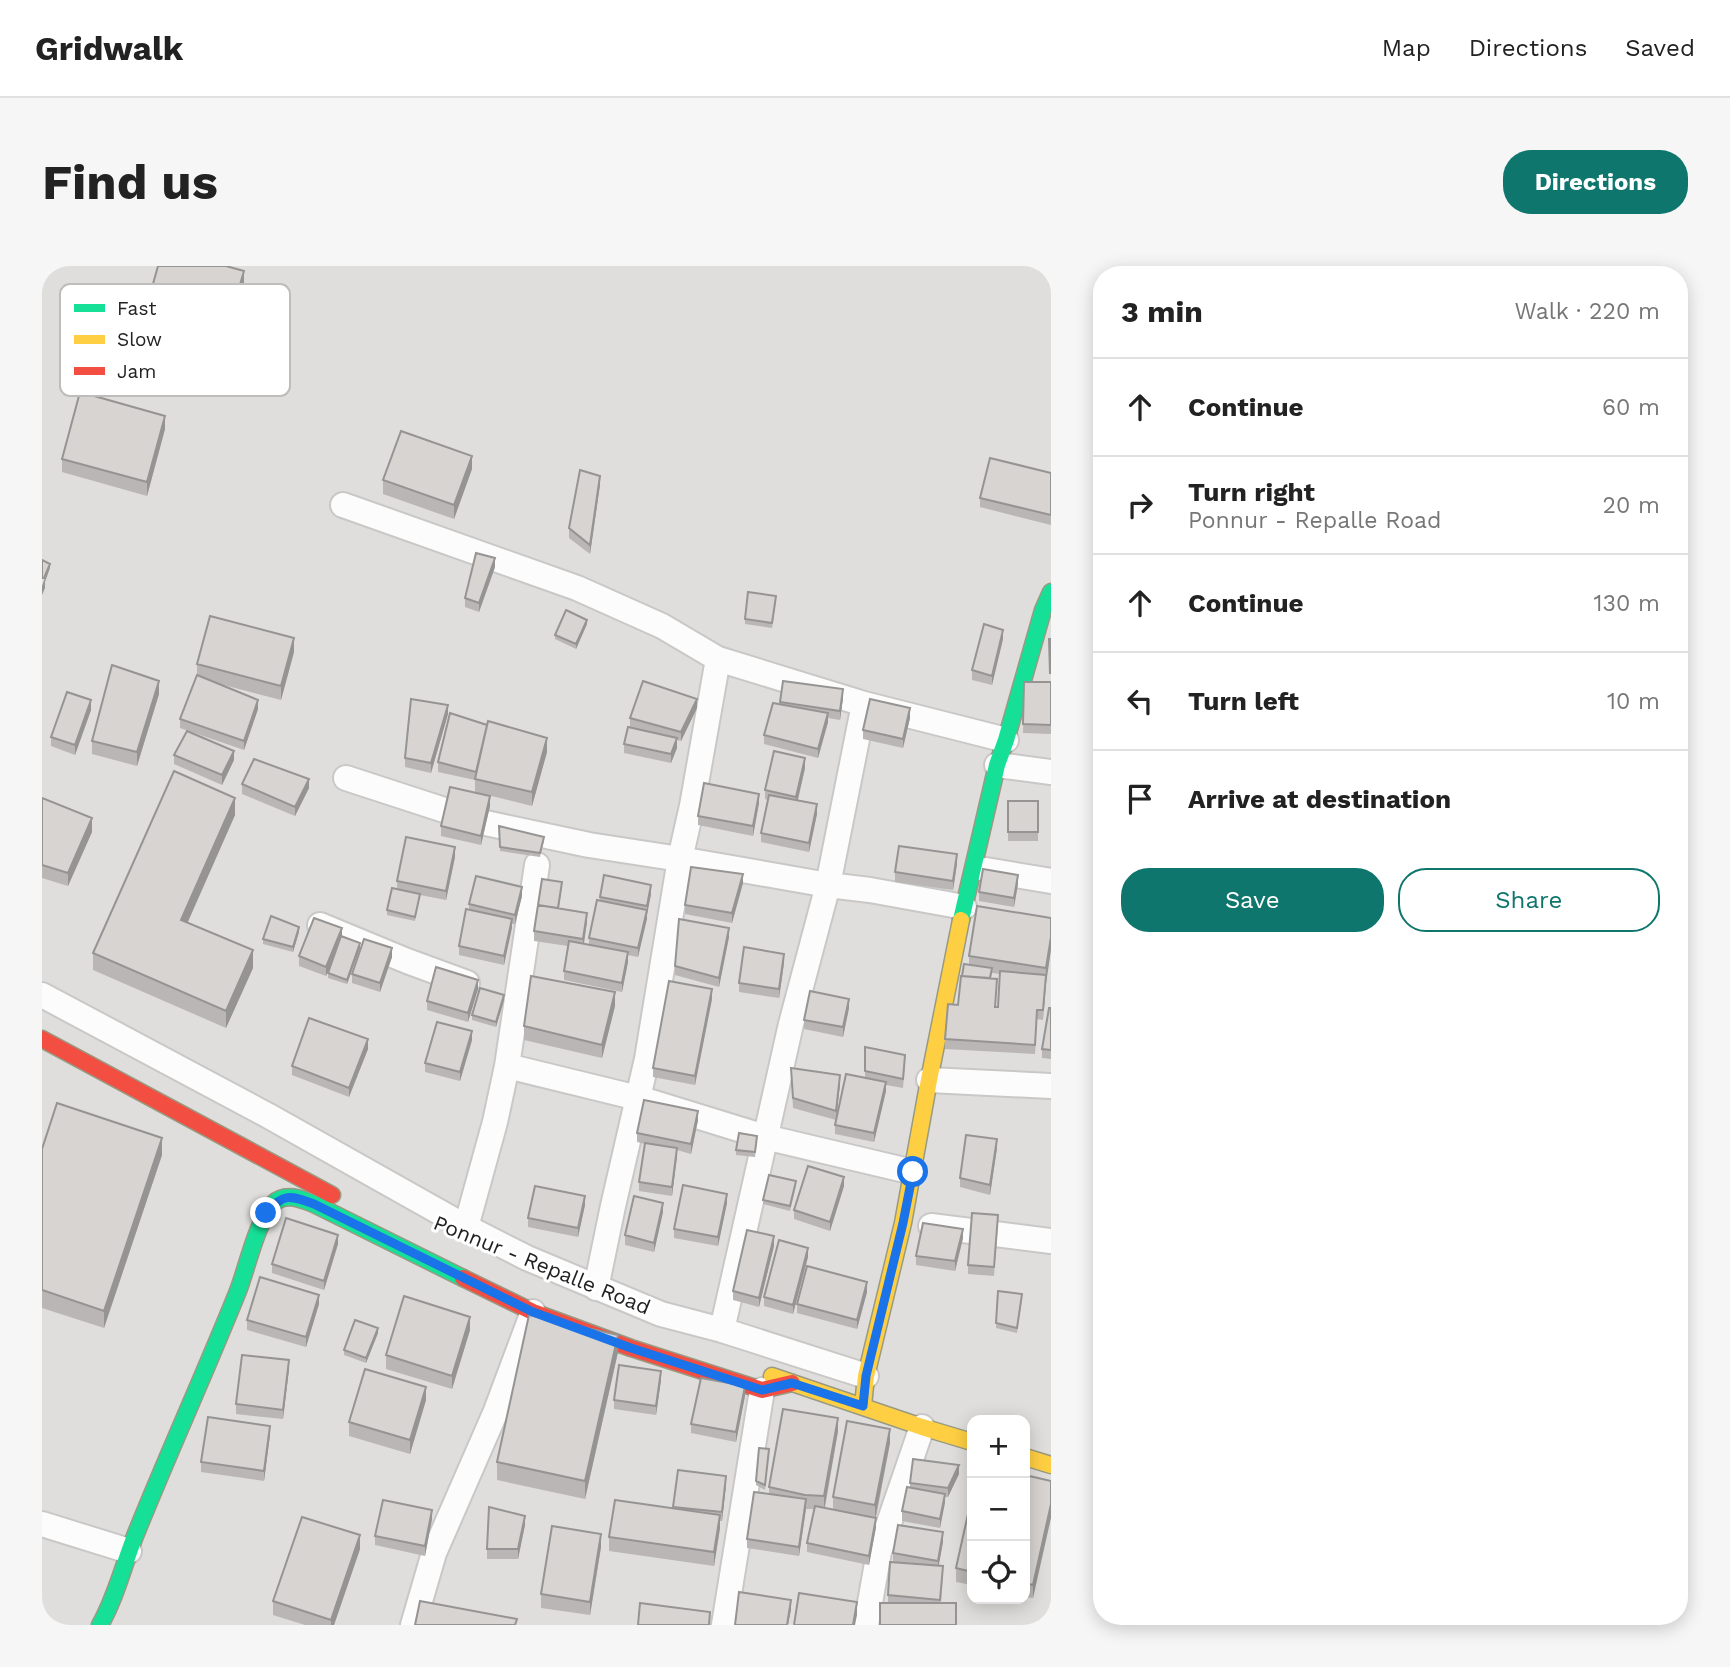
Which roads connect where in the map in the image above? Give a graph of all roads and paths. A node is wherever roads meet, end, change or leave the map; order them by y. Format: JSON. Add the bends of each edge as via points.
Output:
{"nodes":[{"id":1,"x":343,"y":505,"type":"dead end"},
{"id":2,"x":1051,"y":592,"type":"edge"},
{"id":3,"x":718,"y":659,"type":"junction"},
{"id":4,"x":864,"y":704,"type":"junction"},
{"id":5,"x":1006,"y":740,"type":"junction"},
{"id":6,"x":997,"y":765,"type":"junction"},
{"id":7,"x":1051,"y":772,"type":"edge"},
{"id":8,"x":345,"y":778,"type":"dead end"},
{"id":9,"x":680,"y":859,"type":"junction"},
{"id":10,"x":537,"y":864,"type":"dead end"},
{"id":11,"x":973,"y":868,"type":"junction"},
{"id":12,"x":1051,"y":881,"type":"edge"},
{"id":13,"x":828,"y":885,"type":"junction"},
{"id":14,"x":964,"y":907,"type":"junction"},
{"id":15,"x":320,"y":925,"type":"edge"},
{"id":16,"x":42,"y":995,"type":"edge"},
{"id":17,"x":517,"y":1002,"type":"junction"},
{"id":18,"x":42,"y":1039,"type":"edge"},
{"id":19,"x":507,"y":1066,"type":"junction"},
{"id":20,"x":929,"y":1080,"type":"junction"},
{"id":21,"x":1051,"y":1086,"type":"edge"},
{"id":22,"x":638,"y":1098,"type":"junction"},
{"id":23,"x":765,"y":1137,"type":"junction"},
{"id":24,"x":913,"y":1172,"type":"junction"},
{"id":25,"x":903,"y":1223,"type":"junction"},
{"id":26,"x":466,"y":1227,"type":"junction"},
{"id":27,"x":415,"y":1237,"type":"dead end"},
{"id":28,"x":1051,"y":1241,"type":"edge"},
{"id":29,"x":596,"y":1288,"type":"junction"},
{"id":30,"x":533,"y":1312,"type":"junction"},
{"id":31,"x":722,"y":1329,"type":"junction"},
{"id":32,"x":866,"y":1376,"type":"junction"},
{"id":33,"x":757,"y":1379,"type":"junction"},
{"id":34,"x":792,"y":1383,"type":"junction"},
{"id":35,"x":863,"y":1406,"type":"junction"},
{"id":36,"x":922,"y":1427,"type":"junction"},
{"id":37,"x":967,"y":1440,"type":"edge"},
{"id":38,"x":1030,"y":1459,"type":"edge"},
{"id":39,"x":1051,"y":1465,"type":"edge"},
{"id":40,"x":42,"y":1524,"type":"edge"},
{"id":41,"x":129,"y":1551,"type":"junction"},
{"id":42,"x":100,"y":1625,"type":"edge"},
{"id":43,"x":413,"y":1625,"type":"edge"},
{"id":44,"x":724,"y":1625,"type":"edge"},
{"id":45,"x":866,"y":1625,"type":"edge"}],
"edges":[{"from":1,"to":3,"type":"street","via":[[577,588],[662,626]]},
{"from":2,"to":5,"type":"street"},
{"from":3,"to":4,"type":"street"},
{"from":3,"to":9,"type":"street"},
{"from":4,"to":5,"type":"street"},
{"from":4,"to":13,"type":"street"},
{"from":5,"to":6,"type":"street"},
{"from":6,"to":7,"type":"street"},
{"from":6,"to":11,"type":"street"},
{"from":8,"to":9,"type":"street","via":[[481,822]]},
{"from":9,"to":13,"type":"street"},
{"from":9,"to":22,"type":"street"},
{"from":10,"to":17,"type":"street"},
{"from":11,"to":12,"type":"street"},
{"from":11,"to":14,"type":"street"},
{"from":13,"to":14,"type":"street"},
{"from":13,"to":23,"type":"street"},
{"from":14,"to":20,"type":"street"},
{"from":15,"to":17,"type":"street"},
{"from":16,"to":26,"type":"street"},
{"from":17,"to":19,"type":"street"},
{"from":18,"to":27,"type":"street","name":"Ponnur - Repalle Road"},
{"from":19,"to":22,"type":"street"},
{"from":19,"to":26,"type":"street"},
{"from":20,"to":21,"type":"street"},
{"from":20,"to":24,"type":"street"},
{"from":22,"to":23,"type":"street"},
{"from":22,"to":29,"type":"street"},
{"from":23,"to":24,"type":"street"},
{"from":23,"to":31,"type":"street"},
{"from":24,"to":25,"type":"street"},
{"from":25,"to":28,"type":"street"},
{"from":25,"to":32,"type":"street"},
{"from":26,"to":29,"type":"street"},
{"from":29,"to":31,"type":"street","via":[[661,1314]]},
{"from":30,"to":33,"type":"street","via":[[631,1348]]},
{"from":30,"to":41,"type":"street","via":[[314,1204],[285,1196],[276,1200],[266,1213],[243,1280]]},
{"from":30,"to":43,"type":"street","via":[[435,1553]]},
{"from":31,"to":32,"type":"street"},
{"from":32,"to":35,"type":"street"},
{"from":33,"to":34,"type":"street"},
{"from":33,"to":34,"type":"street"},
{"from":33,"to":44,"type":"street"},
{"from":34,"to":35,"type":"street"},
{"from":35,"to":36,"type":"street"},
{"from":36,"to":37,"type":"street"},
{"from":36,"to":45,"type":"street","via":[[879,1552]]},
{"from":38,"to":39,"type":"street"},
{"from":40,"to":41,"type":"street"},
{"from":41,"to":42,"type":"street"}]}
